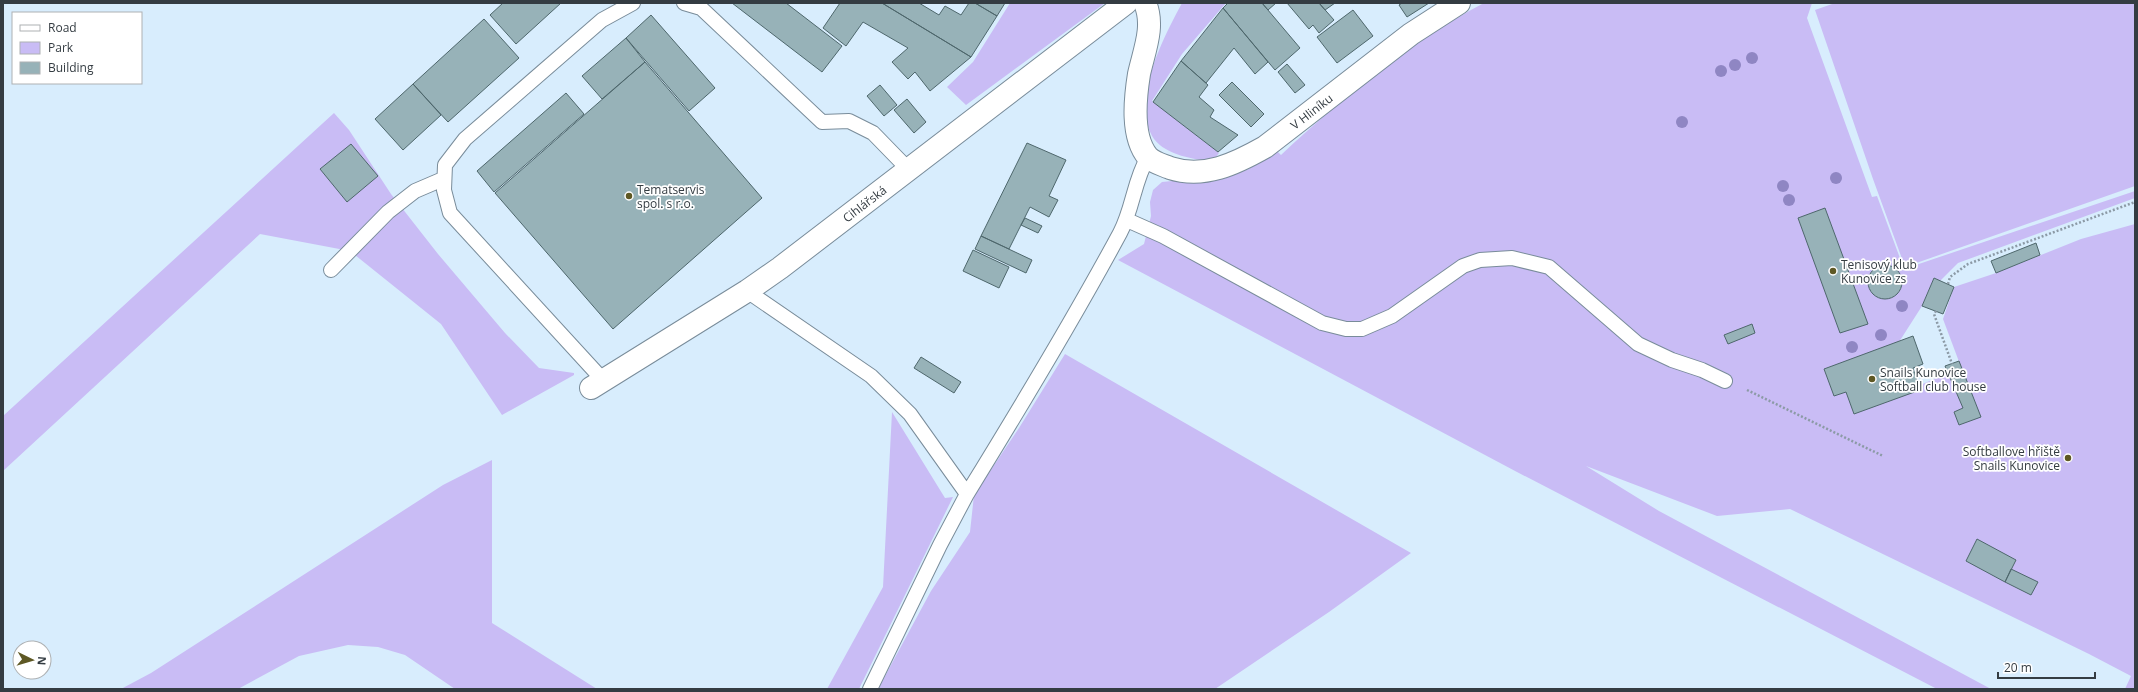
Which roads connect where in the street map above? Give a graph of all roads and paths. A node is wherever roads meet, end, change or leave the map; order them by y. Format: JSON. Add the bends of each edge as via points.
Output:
{"nodes":[{"id":1,"x":633,"y":3,"type":"edge"},
{"id":2,"x":684,"y":3,"type":"edge"},
{"id":3,"x":1126,"y":3,"type":"edge"},
{"id":4,"x":1145,"y":3,"type":"edge"},
{"id":5,"x":1459,"y":3,"type":"edge"},
{"id":6,"x":1148,"y":157,"type":"junction"},
{"id":7,"x":909,"y":170,"type":"junction"},
{"id":8,"x":443,"y":179,"type":"junction"},
{"id":9,"x":2135,"y":202,"type":"edge"},
{"id":10,"x":1127,"y":220,"type":"junction"},
{"id":11,"x":331,"y":270,"type":"dead end"},
{"id":12,"x":1948,"y":284,"type":"dead end"},
{"id":13,"x":747,"y":291,"type":"junction"},
{"id":14,"x":1936,"y":311,"type":"dead end"},
{"id":15,"x":1952,"y":364,"type":"dead end"},
{"id":16,"x":1725,"y":381,"type":"joint"},
{"id":17,"x":597,"y":384,"type":"joint"},
{"id":18,"x":1883,"y":456,"type":"dead end"},
{"id":19,"x":968,"y":494,"type":"junction"},
{"id":20,"x":870,"y":689,"type":"edge"}],
"edges":[{"from":1,"to":8,"type":"lane","via":[[602,20],[465,139],[445,164]]},
{"from":2,"to":7,"type":"lane","via":[[701,8],[822,122],[849,121],[873,133]]},
{"from":3,"to":7,"type":"street","name":"Cihlářská"},
{"from":4,"to":6,"type":"street","via":[[1150,20],[1139,75],[1137,122],[1139,140]]},
{"from":5,"to":6,"type":"street","name":"V Hliníku","via":[[1411,34],[1264,147],[1243,159],[1223,168],[1200,173],[1177,170]]},
{"from":6,"to":10,"type":"lane","via":[[1139,176]]},
{"from":7,"to":13,"type":"street","name":"Cihlářská"},
{"from":8,"to":11,"type":"lane","via":[[415,191],[388,212]]},
{"from":8,"to":17,"type":"lane","via":[[450,213]]},
{"from":9,"to":12,"type":"path","via":[[1968,264],[1950,277]]},
{"from":10,"to":16,"type":"lane","via":[[1163,236],[1322,323],[1346,330],[1362,329],[1392,316],[1463,266],[1480,260],[1512,258],[1549,267],[1638,344]]},
{"from":10,"to":19,"type":"lane","via":[[1080,306]]},
{"from":13,"to":17,"type":"street","name":"Cihlářská"},
{"from":13,"to":19,"type":"lane","via":[[871,376],[910,414]]},
{"from":14,"to":15,"type":"path","via":[[1934,314]]},
{"from":16,"to":18,"type":"path","via":[[1766,398]]},
{"from":19,"to":20,"type":"lane","via":[[940,545]]}]}
